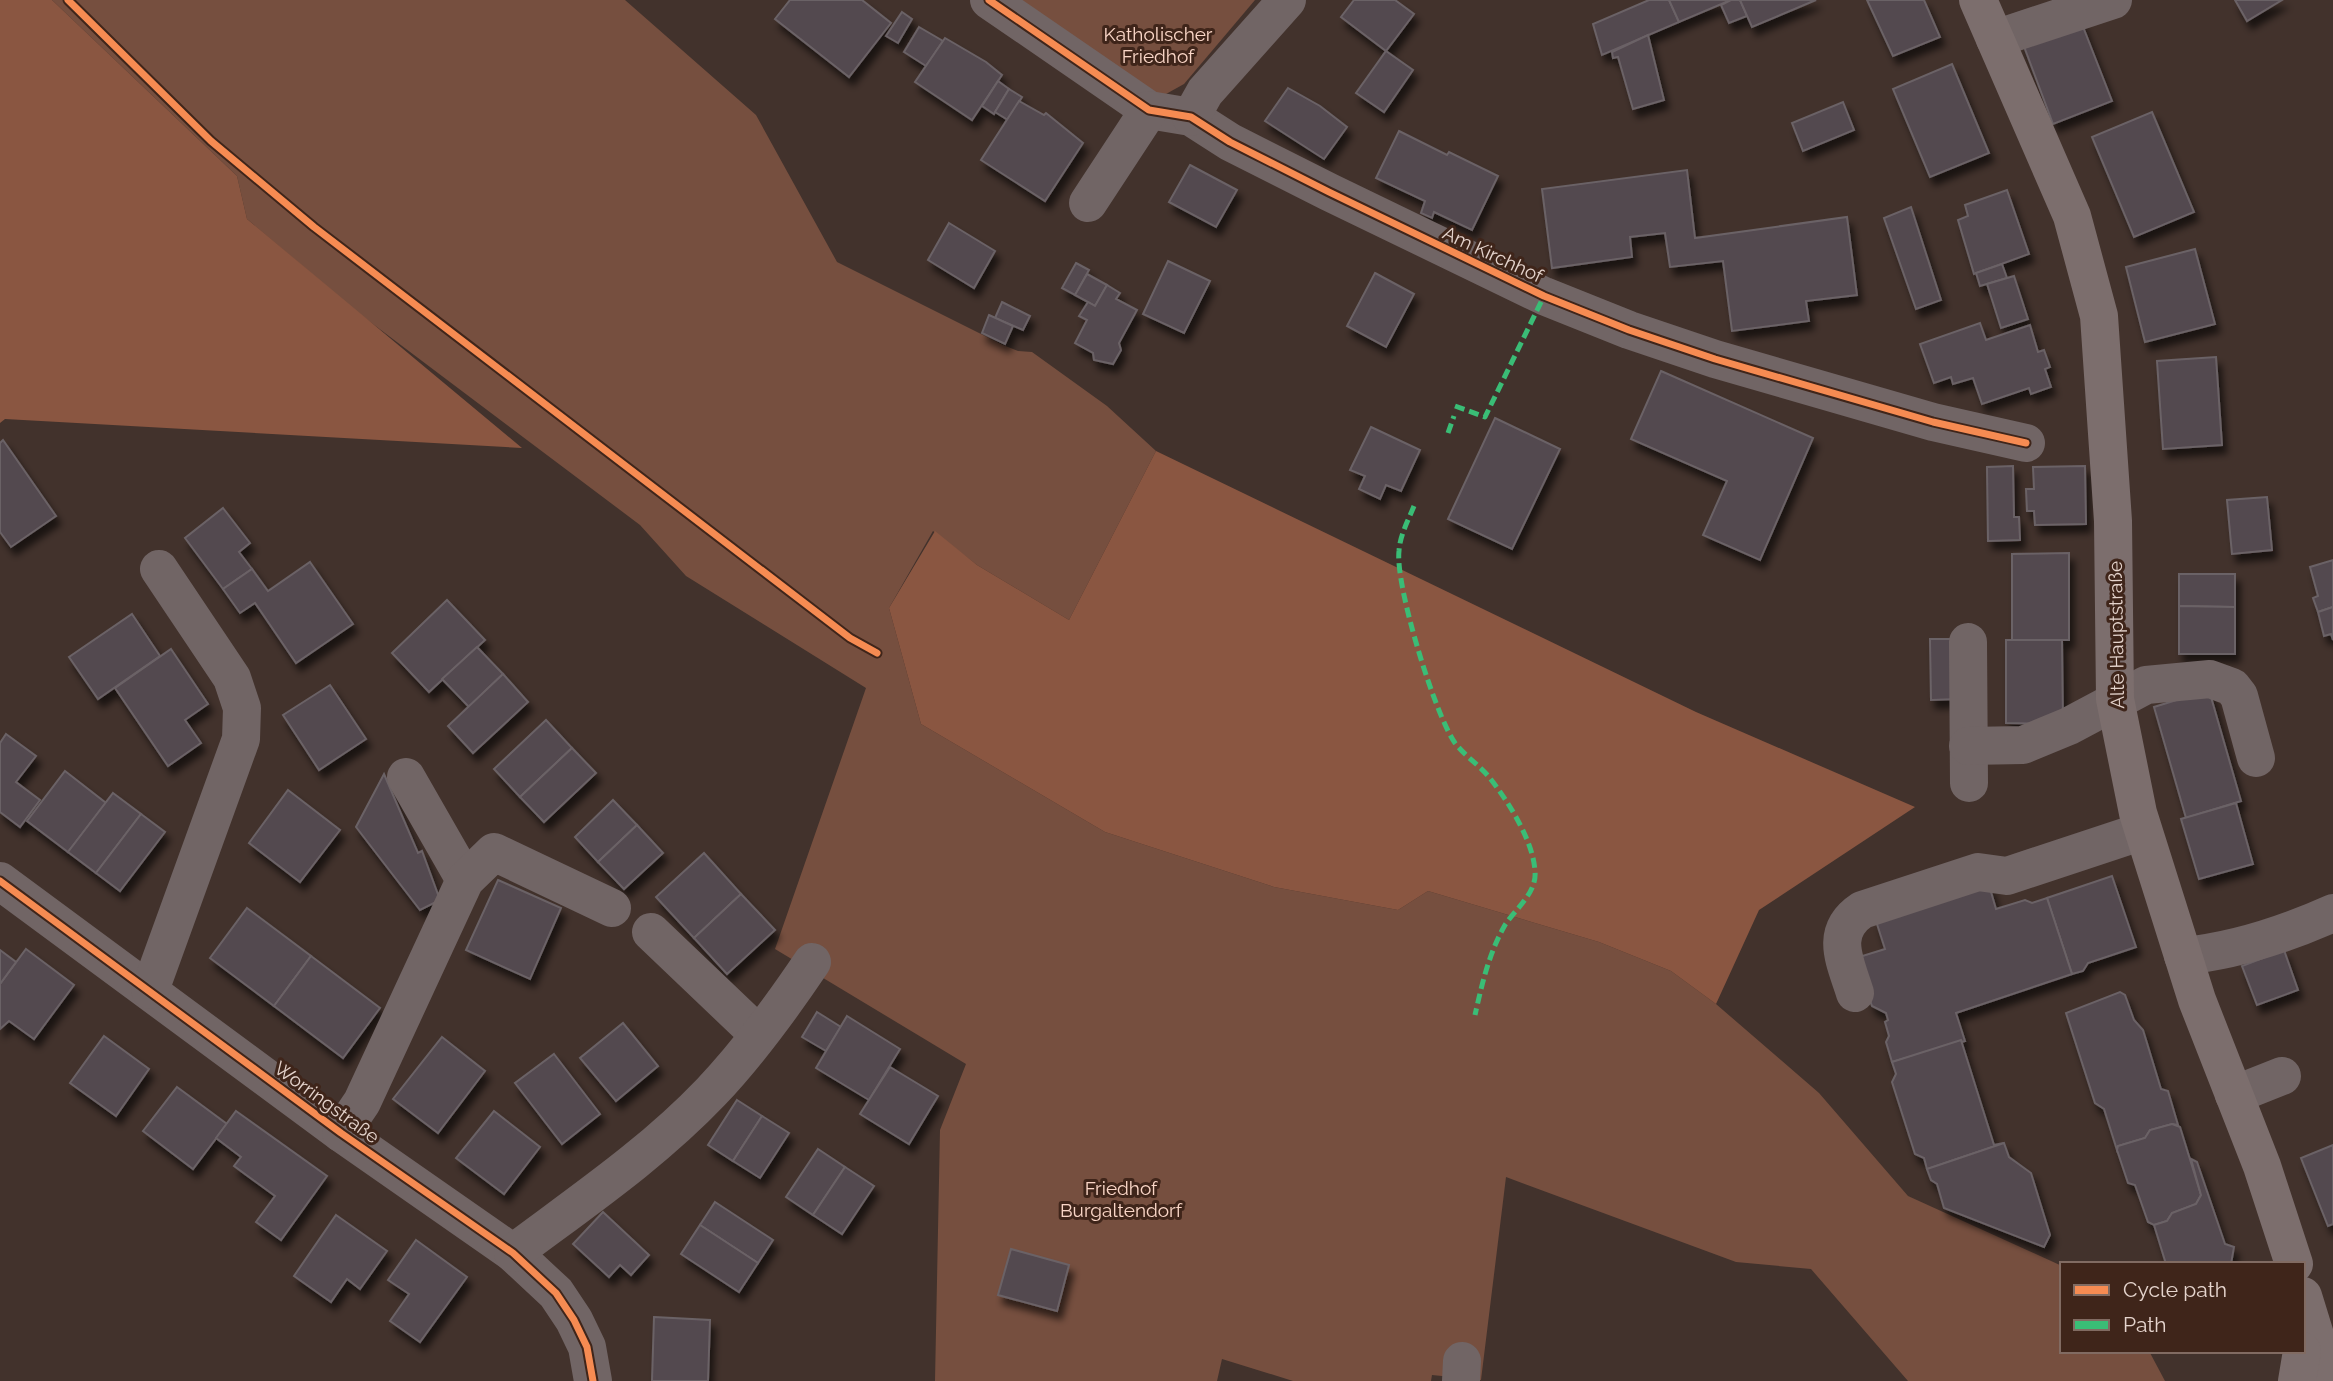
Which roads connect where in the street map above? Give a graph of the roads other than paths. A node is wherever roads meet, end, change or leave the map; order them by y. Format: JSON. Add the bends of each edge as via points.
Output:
{"nodes":[{"id":1,"x":989,"y":0,"type":"edge"},
{"id":2,"x":1287,"y":0,"type":"edge"},
{"id":3,"x":1978,"y":0,"type":"edge"},
{"id":4,"x":2113,"y":0,"type":"edge"},
{"id":5,"x":1995,"y":40,"type":"junction"},
{"id":6,"x":1149,"y":110,"type":"junction"},
{"id":7,"x":1191,"y":117,"type":"junction"},
{"id":8,"x":1087,"y":203,"type":"dead end"},
{"id":9,"x":2026,"y":443,"type":"dead end"},
{"id":10,"x":159,"y":569,"type":"dead end"},
{"id":11,"x":1968,"y":642,"type":"dead end"},
{"id":12,"x":2115,"y":699,"type":"junction"},
{"id":13,"x":2256,"y":758,"type":"dead end"},
{"id":14,"x":406,"y":777,"type":"dead end"},
{"id":15,"x":2143,"y":831,"type":"junction"},
{"id":16,"x":465,"y":880,"type":"junction"},
{"id":17,"x":0,"y":881,"type":"edge"},
{"id":18,"x":612,"y":908,"type":"dead end"},
{"id":19,"x":2333,"y":913,"type":"edge"},
{"id":20,"x":651,"y":932,"type":"dead end"},
{"id":21,"x":2183,"y":956,"type":"junction"},
{"id":22,"x":812,"y":962,"type":"dead end"},
{"id":23,"x":150,"y":990,"type":"junction"},
{"id":24,"x":1856,"y":993,"type":"dead end"},
{"id":25,"x":759,"y":1035,"type":"junction"},
{"id":26,"x":2282,"y":1076,"type":"dead end"},
{"id":27,"x":2234,"y":1095,"type":"junction"},
{"id":28,"x":341,"y":1133,"type":"junction"},
{"id":29,"x":513,"y":1253,"type":"junction"},
{"id":30,"x":2293,"y":1262,"type":"edge"},
{"id":31,"x":2305,"y":1330,"type":"edge"},
{"id":32,"x":2301,"y":1353,"type":"edge"},
{"id":33,"x":593,"y":1381,"type":"edge"},
{"id":34,"x":2297,"y":1381,"type":"edge"},
{"id":35,"x":2329,"y":1381,"type":"edge"}],
"edges":[{"from":1,"to":6,"type":"street","name":"Am Kirchhof"},
{"from":2,"to":7,"type":"street","via":[[1205,92]]},
{"from":3,"to":5,"type":"main road","name":"Alte Hauptstraße"},
{"from":4,"to":5,"type":"street"},
{"from":5,"to":12,"type":"main road","name":"Alte Hauptstraße","via":[[2072,216],[2099,316],[2113,521]]},
{"from":6,"to":7,"type":"street","name":"Am Kirchhof"},
{"from":6,"to":8,"type":"street"},
{"from":7,"to":9,"type":"street","name":"Am Kirchhof","via":[[1481,268],[1629,330],[1848,398]]},
{"from":10,"to":23,"type":"street","via":[[232,678],[242,708],[241,740]]},
{"from":11,"to":12,"type":"street","via":[[1969,764],[2069,726]]},
{"from":12,"to":13,"type":"street","via":[[2146,685],[2210,679],[2224,682],[2239,696]]},
{"from":12,"to":15,"type":"main road","name":"Alte Hauptstraße"},
{"from":14,"to":16,"type":"street"},
{"from":15,"to":21,"type":"main road","name":"Alte Hauptstraße"},
{"from":15,"to":24,"type":"street","via":[[2007,876],[1978,872],[1863,910],[1843,930],[1843,952]]},
{"from":16,"to":18,"type":"street","name":"Worringstraße","via":[[494,852]]},
{"from":16,"to":28,"type":"street","name":"Worringstraße","via":[[362,1102]]},
{"from":17,"to":23,"type":"street","name":"Worringstraße"},
{"from":19,"to":21,"type":"street","via":[[2213,953]]},
{"from":20,"to":25,"type":"street"},
{"from":21,"to":27,"type":"main road","name":"Alte Hauptstraße"},
{"from":22,"to":25,"type":"street"},
{"from":23,"to":28,"type":"street","name":"Worringstraße"},
{"from":25,"to":29,"type":"street","via":[[710,1092],[645,1153]]},
{"from":26,"to":27,"type":"street"},
{"from":27,"to":30,"type":"main road","name":"Alte Hauptstraße"},
{"from":28,"to":29,"type":"street","name":"Worringstraße"},
{"from":29,"to":33,"type":"street","name":"Worringstraße","via":[[556,1293],[574,1320],[587,1348]]},
{"from":31,"to":35,"type":"main road","via":[[2326,1362]]},
{"from":32,"to":34,"type":"main road"}]}
